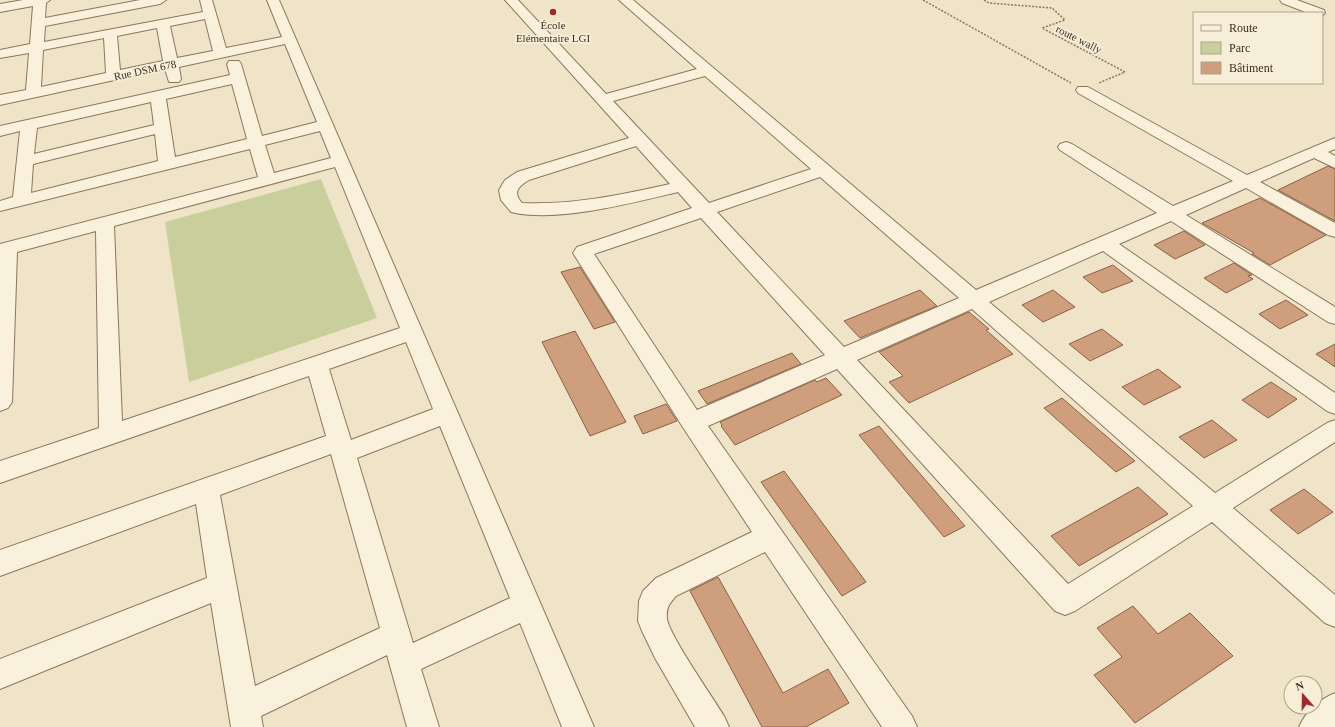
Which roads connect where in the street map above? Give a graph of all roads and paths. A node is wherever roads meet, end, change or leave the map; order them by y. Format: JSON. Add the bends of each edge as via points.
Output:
{"nodes":[{"id":1,"x":42,"y":0,"type":"edge"},
{"id":2,"x":160,"y":0,"type":"edge"},
{"id":3,"x":206,"y":0,"type":"edge"},
{"id":4,"x":273,"y":0,"type":"edge"},
{"id":5,"x":511,"y":0,"type":"edge"},
{"id":6,"x":625,"y":0,"type":"edge"},
{"id":7,"x":923,"y":0,"type":"edge"},
{"id":8,"x":984,"y":0,"type":"edge"},
{"id":9,"x":1286,"y":0,"type":"edge"},
{"id":10,"x":0,"y":8,"type":"edge"},
{"id":11,"x":1316,"y":12,"type":"edge"},
{"id":12,"x":210,"y":14,"type":"junction"},
{"id":13,"x":39,"y":23,"type":"junction"},
{"id":14,"x":163,"y":23,"type":"junction"},
{"id":15,"x":110,"y":34,"type":"junction"},
{"id":16,"x":290,"y":39,"type":"junction"},
{"id":17,"x":37,"y":47,"type":"junction"},
{"id":18,"x":226,"y":53,"type":"junction"},
{"id":19,"x":0,"y":54,"type":"edge"},
{"id":20,"x":171,"y":64,"type":"junction"},
{"id":21,"x":708,"y":71,"type":"junction"},
{"id":22,"x":113,"y":77,"type":"junction"},
{"id":23,"x":238,"y":78,"type":"junction"},
{"id":24,"x":1083,"y":90,"type":"junction"},
{"id":25,"x":176,"y":92,"type":"junction"},
{"id":26,"x":33,"y":93,"type":"junction"},
{"id":27,"x":158,"y":96,"type":"junction"},
{"id":28,"x":603,"y":99,"type":"junction"},
{"id":29,"x":0,"y":100,"type":"edge"},
{"id":30,"x":29,"y":124,"type":"junction"},
{"id":31,"x":325,"y":125,"type":"junction"},
{"id":32,"x":162,"y":128,"type":"junction"},
{"id":33,"x":0,"y":131,"type":"edge"},
{"id":34,"x":640,"y":140,"type":"junction"},
{"id":35,"x":256,"y":142,"type":"junction"},
{"id":36,"x":1335,"y":143,"type":"edge"},
{"id":37,"x":1066,"y":147,"type":"dead end"},
{"id":38,"x":1315,"y":152,"type":"junction"},
{"id":39,"x":25,"y":161,"type":"junction"},
{"id":40,"x":340,"y":161,"type":"junction"},
{"id":41,"x":167,"y":163,"type":"junction"},
{"id":42,"x":1335,"y":163,"type":"edge"},
{"id":43,"x":823,"y":170,"type":"junction"},
{"id":44,"x":267,"y":180,"type":"junction"},
{"id":45,"x":1247,"y":182,"type":"junction"},
{"id":46,"x":682,"y":186,"type":"junction"},
{"id":47,"x":21,"y":201,"type":"junction"},
{"id":48,"x":0,"y":206,"type":"edge"},
{"id":49,"x":705,"y":211,"type":"junction"},
{"id":50,"x":1172,"y":214,"type":"junction"},
{"id":51,"x":105,"y":223,"type":"junction"},
{"id":52,"x":1335,"y":231,"type":"edge"},
{"id":53,"x":1105,"y":243,"type":"junction"},
{"id":54,"x":4,"y":249,"type":"edge"},
{"id":55,"x":974,"y":300,"type":"junction"},
{"id":56,"x":1335,"y":317,"type":"edge"},
{"id":57,"x":412,"y":332,"type":"junction"},
{"id":58,"x":840,"y":357,"type":"junction"},
{"id":59,"x":317,"y":364,"type":"junction"},
{"id":60,"x":0,"y":402,"type":"edge"},
{"id":61,"x":1335,"y":405,"type":"edge"},
{"id":62,"x":447,"y":414,"type":"junction"},
{"id":63,"x":692,"y":422,"type":"junction"},
{"id":64,"x":1335,"y":430,"type":"edge"},
{"id":65,"x":111,"y":435,"type":"junction"},
{"id":66,"x":342,"y":447,"type":"junction"},
{"id":67,"x":0,"y":472,"type":"edge"},
{"id":68,"x":206,"y":490,"type":"junction"},
{"id":69,"x":1213,"y":507,"type":"junction"},
{"id":70,"x":770,"y":536,"type":"junction"},
{"id":71,"x":0,"y":563,"type":"edge"},
{"id":72,"x":221,"y":586,"type":"junction"},
{"id":73,"x":527,"y":605,"type":"junction"},
{"id":74,"x":1335,"y":613,"type":"edge"},
{"id":75,"x":400,"y":649,"type":"junction"},
{"id":76,"x":0,"y":674,"type":"edge"},
{"id":77,"x":1335,"y":710,"type":"edge"},
{"id":78,"x":246,"y":717,"type":"edge"},
{"id":79,"x":423,"y":727,"type":"edge"},
{"id":80,"x":578,"y":727,"type":"edge"},
{"id":81,"x":713,"y":727,"type":"edge"},
{"id":82,"x":901,"y":727,"type":"edge"},
{"id":83,"x":1315,"y":727,"type":"edge"}],
"edges":[{"from":1,"to":10,"type":"street"},
{"from":1,"to":13,"type":"street"},
{"from":2,"to":13,"type":"street"},
{"from":3,"to":12,"type":"street"},
{"from":4,"to":16,"type":"street"},
{"from":5,"to":28,"type":"street"},
{"from":6,"to":21,"type":"street"},
{"from":7,"to":24,"type":"path"},
{"from":8,"to":24,"type":"path","name":"route wally","via":[[989,3],[1052,8],[1065,20],[1042,28],[1125,72]]},
{"from":9,"to":11,"type":"street"},
{"from":12,"to":14,"type":"street"},
{"from":12,"to":18,"type":"street"},
{"from":13,"to":17,"type":"street"},
{"from":14,"to":15,"type":"street"},
{"from":14,"to":20,"type":"street"},
{"from":15,"to":17,"type":"street"},
{"from":15,"to":22,"type":"street"},
{"from":16,"to":18,"type":"street","name":"Rue DSM 678"},
{"from":16,"to":31,"type":"street"},
{"from":17,"to":19,"type":"street"},
{"from":17,"to":26,"type":"street"},
{"from":18,"to":20,"type":"street","name":"Rue DSM 678"},
{"from":18,"to":23,"type":"street"},
{"from":20,"to":22,"type":"street","name":"Rue DSM 678"},
{"from":20,"to":25,"type":"street"},
{"from":21,"to":28,"type":"street"},
{"from":21,"to":43,"type":"street"},
{"from":22,"to":26,"type":"street","name":"Rue DSM 678"},
{"from":23,"to":25,"type":"street"},
{"from":23,"to":35,"type":"street"},
{"from":24,"to":45,"type":"street"},
{"from":25,"to":27,"type":"street"},
{"from":26,"to":29,"type":"street","name":"Rue DSM 678"},
{"from":27,"to":30,"type":"street"},
{"from":27,"to":32,"type":"street"},
{"from":28,"to":34,"type":"street"},
{"from":30,"to":33,"type":"street"},
{"from":30,"to":39,"type":"street"},
{"from":31,"to":35,"type":"street"},
{"from":31,"to":40,"type":"street"},
{"from":32,"to":39,"type":"street"},
{"from":32,"to":41,"type":"street"},
{"from":34,"to":46,"type":"street"},
{"from":34,"to":46,"type":"street","via":[[523,176],[511,184],[508,190],[510,200],[516,208],[534,210],[580,207]]},
{"from":35,"to":41,"type":"street"},
{"from":35,"to":44,"type":"street"},
{"from":36,"to":38,"type":"street"},
{"from":37,"to":50,"type":"street"},
{"from":38,"to":42,"type":"street"},
{"from":38,"to":45,"type":"street"},
{"from":39,"to":47,"type":"street"},
{"from":40,"to":44,"type":"street"},
{"from":40,"to":57,"type":"street"},
{"from":41,"to":47,"type":"street"},
{"from":43,"to":49,"type":"street"},
{"from":43,"to":55,"type":"street"},
{"from":44,"to":51,"type":"street"},
{"from":45,"to":50,"type":"street"},
{"from":45,"to":52,"type":"street"},
{"from":46,"to":49,"type":"street"},
{"from":47,"to":48,"type":"street"},
{"from":49,"to":58,"type":"street"},
{"from":49,"to":63,"type":"street","via":[[583,252]]},
{"from":50,"to":53,"type":"street"},
{"from":50,"to":56,"type":"street"},
{"from":51,"to":54,"type":"street"},
{"from":51,"to":65,"type":"street"},
{"from":53,"to":55,"type":"street"},
{"from":53,"to":61,"type":"street"},
{"from":54,"to":60,"type":"street"},
{"from":55,"to":58,"type":"street"},
{"from":55,"to":69,"type":"street"},
{"from":57,"to":59,"type":"street"},
{"from":57,"to":62,"type":"street"},
{"from":58,"to":63,"type":"street"},
{"from":58,"to":69,"type":"street","via":[[1065,601]]},
{"from":59,"to":65,"type":"street"},
{"from":59,"to":66,"type":"street"},
{"from":62,"to":66,"type":"street"},
{"from":62,"to":73,"type":"street"},
{"from":63,"to":70,"type":"street"},
{"from":64,"to":69,"type":"street"},
{"from":65,"to":67,"type":"street"},
{"from":66,"to":68,"type":"street"},
{"from":66,"to":75,"type":"street"},
{"from":68,"to":71,"type":"street"},
{"from":68,"to":72,"type":"street"},
{"from":69,"to":74,"type":"street"},
{"from":70,"to":81,"type":"street","via":[[666,587],[653,601],[652,621],[665,648]]},
{"from":70,"to":82,"type":"street"},
{"from":72,"to":76,"type":"street"},
{"from":72,"to":78,"type":"street"},
{"from":73,"to":75,"type":"street"},
{"from":73,"to":80,"type":"street"},
{"from":75,"to":78,"type":"street"},
{"from":75,"to":79,"type":"street"},
{"from":77,"to":83,"type":"street"}]}
